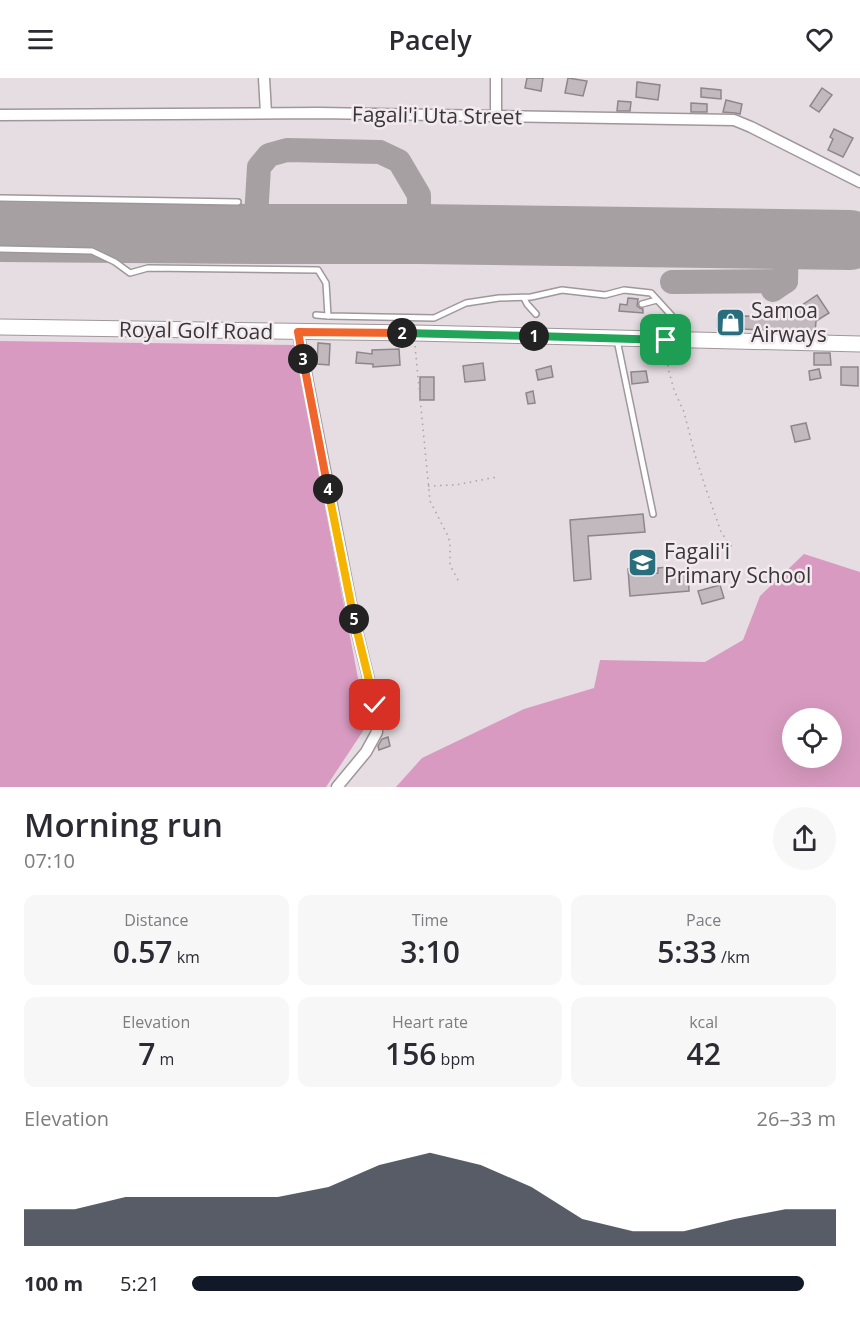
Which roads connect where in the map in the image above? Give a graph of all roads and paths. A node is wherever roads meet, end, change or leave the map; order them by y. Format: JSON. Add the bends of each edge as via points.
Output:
{"nodes":[{"id":1,"x":264,"y":78,"type":"edge"},
{"id":2,"x":496,"y":78,"type":"edge"},
{"id":3,"x":266,"y":113,"type":"junction"},
{"id":4,"x":0,"y":115,"type":"edge"},
{"id":5,"x":496,"y":116,"type":"junction"},
{"id":6,"x":860,"y":182,"type":"edge"},
{"id":7,"x":0,"y":198,"type":"edge"},
{"id":8,"x":238,"y":202,"type":"dead end"},
{"id":9,"x":0,"y":249,"type":"edge"},
{"id":10,"x":524,"y":298,"type":"junction"},
{"id":11,"x":657,"y":300,"type":"junction"},
{"id":12,"x":642,"y":304,"type":"dead end"},
{"id":13,"x":536,"y":314,"type":"dead end"},
{"id":14,"x":316,"y":315,"type":"dead end"},
{"id":15,"x":328,"y":316,"type":"junction"},
{"id":16,"x":0,"y":327,"type":"edge"},
{"id":17,"x":298,"y":332,"type":"junction"},
{"id":18,"x":414,"y":333,"type":"junction"},
{"id":19,"x":617,"y":339,"type":"junction"},
{"id":20,"x":668,"y":340,"type":"junction"},
{"id":21,"x":860,"y":345,"type":"edge"},
{"id":22,"x":497,"y":477,"type":"dead end"},
{"id":23,"x":427,"y":486,"type":"junction"},
{"id":24,"x":653,"y":514,"type":"dead end"},
{"id":25,"x":734,"y":550,"type":"dead end"},
{"id":26,"x":459,"y":582,"type":"dead end"},
{"id":27,"x":337,"y":787,"type":"edge"}],
"edges":[{"from":1,"to":3,"type":"street"},
{"from":2,"to":5,"type":"street"},
{"from":3,"to":4,"type":"street","name":"Fagali'i Uta Street"},
{"from":3,"to":5,"type":"street","name":"Fagali'i Uta Street"},
{"from":5,"to":6,"type":"street","name":"Fagali'i Uta Street","via":[[734,120]]},
{"from":7,"to":8,"type":"lane"},
{"from":9,"to":15,"type":"lane","via":[[92,251],[130,273],[148,268],[318,270],[326,283]]},
{"from":10,"to":11,"type":"lane","via":[[562,290],[605,295],[624,290],[651,293]]},
{"from":10,"to":13,"type":"lane"},
{"from":10,"to":15,"type":"lane","via":[[466,303],[434,318]]},
{"from":11,"to":12,"type":"lane"},
{"from":11,"to":20,"type":"lane","via":[[672,316]]},
{"from":14,"to":15,"type":"lane"},
{"from":16,"to":17,"type":"main road","name":"Royal Golf Road"},
{"from":17,"to":18,"type":"main road","name":"Royal Golf Road"},
{"from":17,"to":27,"type":"street","via":[[354,619],[375,705],[377,732]]},
{"from":18,"to":19,"type":"main road","name":"Royal Golf Road"},
{"from":18,"to":23,"type":"path"},
{"from":19,"to":20,"type":"main road","name":"Royal Golf Road"},
{"from":19,"to":24,"type":"lane"},
{"from":20,"to":21,"type":"main road","name":"Royal Golf Road"},
{"from":20,"to":25,"type":"path","via":[[668,368],[674,390],[721,532]]},
{"from":22,"to":23,"type":"path"},
{"from":23,"to":26,"type":"path","via":[[450,543],[450,565]]}]}
